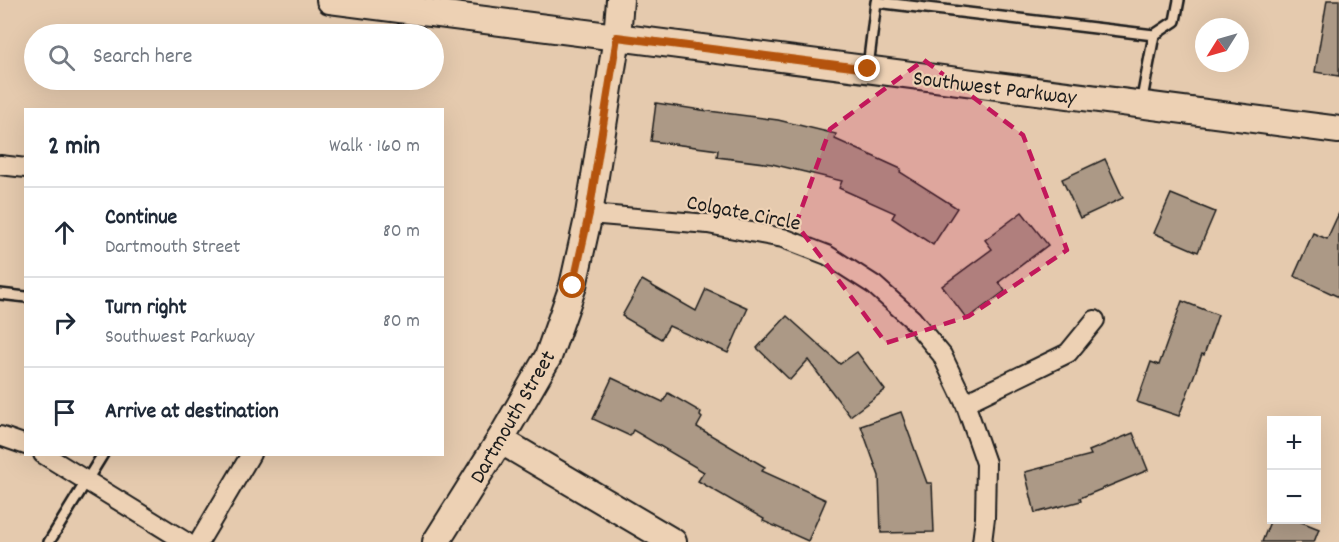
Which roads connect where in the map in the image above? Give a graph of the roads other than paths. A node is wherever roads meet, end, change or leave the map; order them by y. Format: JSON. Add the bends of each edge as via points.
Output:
{"nodes":[{"id":1,"x":330,"y":0,"type":"edge"},
{"id":2,"x":620,"y":0,"type":"edge"},
{"id":3,"x":960,"y":0,"type":"edge"},
{"id":4,"x":1179,"y":0,"type":"edge"},
{"id":5,"x":897,"y":2,"type":"edge"},
{"id":6,"x":959,"y":12,"type":"junction"},
{"id":7,"x":1154,"y":35,"type":"junction"},
{"id":8,"x":617,"y":37,"type":"junction"},
{"id":9,"x":868,"y":69,"type":"junction"},
{"id":10,"x":1140,"y":105,"type":"junction"},
{"id":11,"x":1339,"y":130,"type":"edge"},
{"id":12,"x":0,"y":165,"type":"edge"},
{"id":13,"x":24,"y":168,"type":"edge"},
{"id":14,"x":589,"y":214,"type":"junction"},
{"id":15,"x":0,"y":294,"type":"edge"},
{"id":16,"x":24,"y":297,"type":"edge"},
{"id":17,"x":1095,"y":320,"type":"dead end"},
{"id":18,"x":965,"y":403,"type":"junction"},
{"id":19,"x":0,"y":436,"type":"edge"},
{"id":20,"x":500,"y":440,"type":"junction"},
{"id":21,"x":24,"y":444,"type":"edge"},
{"id":22,"x":46,"y":456,"type":"edge"},
{"id":23,"x":102,"y":456,"type":"edge"},
{"id":24,"x":250,"y":456,"type":"edge"},
{"id":25,"x":86,"y":481,"type":"junction"},
{"id":26,"x":49,"y":542,"type":"edge"},
{"id":27,"x":186,"y":542,"type":"edge"},
{"id":28,"x":199,"y":542,"type":"edge"},
{"id":29,"x":436,"y":542,"type":"edge"},
{"id":30,"x":673,"y":542,"type":"edge"},
{"id":31,"x":982,"y":542,"type":"edge"}],
"edges":[{"from":1,"to":8,"type":"main road","name":"Southwest Parkway"},
{"from":2,"to":8,"type":"main road","name":"Dartmouth Street"},
{"from":3,"to":6,"type":"lane"},
{"from":4,"to":7,"type":"lane","via":[[1175,21]]},
{"from":5,"to":6,"type":"lane"},
{"from":5,"to":9,"type":"lane","via":[[876,2]]},
{"from":6,"to":7,"type":"lane"},
{"from":7,"to":10,"type":"lane"},
{"from":8,"to":9,"type":"main road","name":"Southwest Parkway"},
{"from":8,"to":14,"type":"main road","name":"Dartmouth Street"},
{"from":9,"to":10,"type":"main road","name":"Southwest Parkway"},
{"from":10,"to":11,"type":"main road","name":"Southwest Parkway"},
{"from":12,"to":13,"type":"street"},
{"from":14,"to":18,"type":"street","name":"Colgate Circle","via":[[708,224],[783,238],[827,255],[874,285],[912,319],[942,355]]},
{"from":14,"to":20,"type":"main road","name":"Dartmouth Street","via":[[573,286],[548,357]]},
{"from":15,"to":16,"type":"lane"},
{"from":17,"to":18,"type":"street","via":[[1068,353]]},
{"from":18,"to":31,"type":"street","name":"Colgate Circle","via":[[986,463]]},
{"from":19,"to":21,"type":"street"},
{"from":20,"to":29,"type":"main road","name":"Dartmouth Street"},
{"from":20,"to":30,"type":"main road"},
{"from":22,"to":25,"type":"street"},
{"from":23,"to":25,"type":"lane"},
{"from":24,"to":28,"type":"street"},
{"from":25,"to":26,"type":"lane"},
{"from":25,"to":27,"type":"street"}]}
